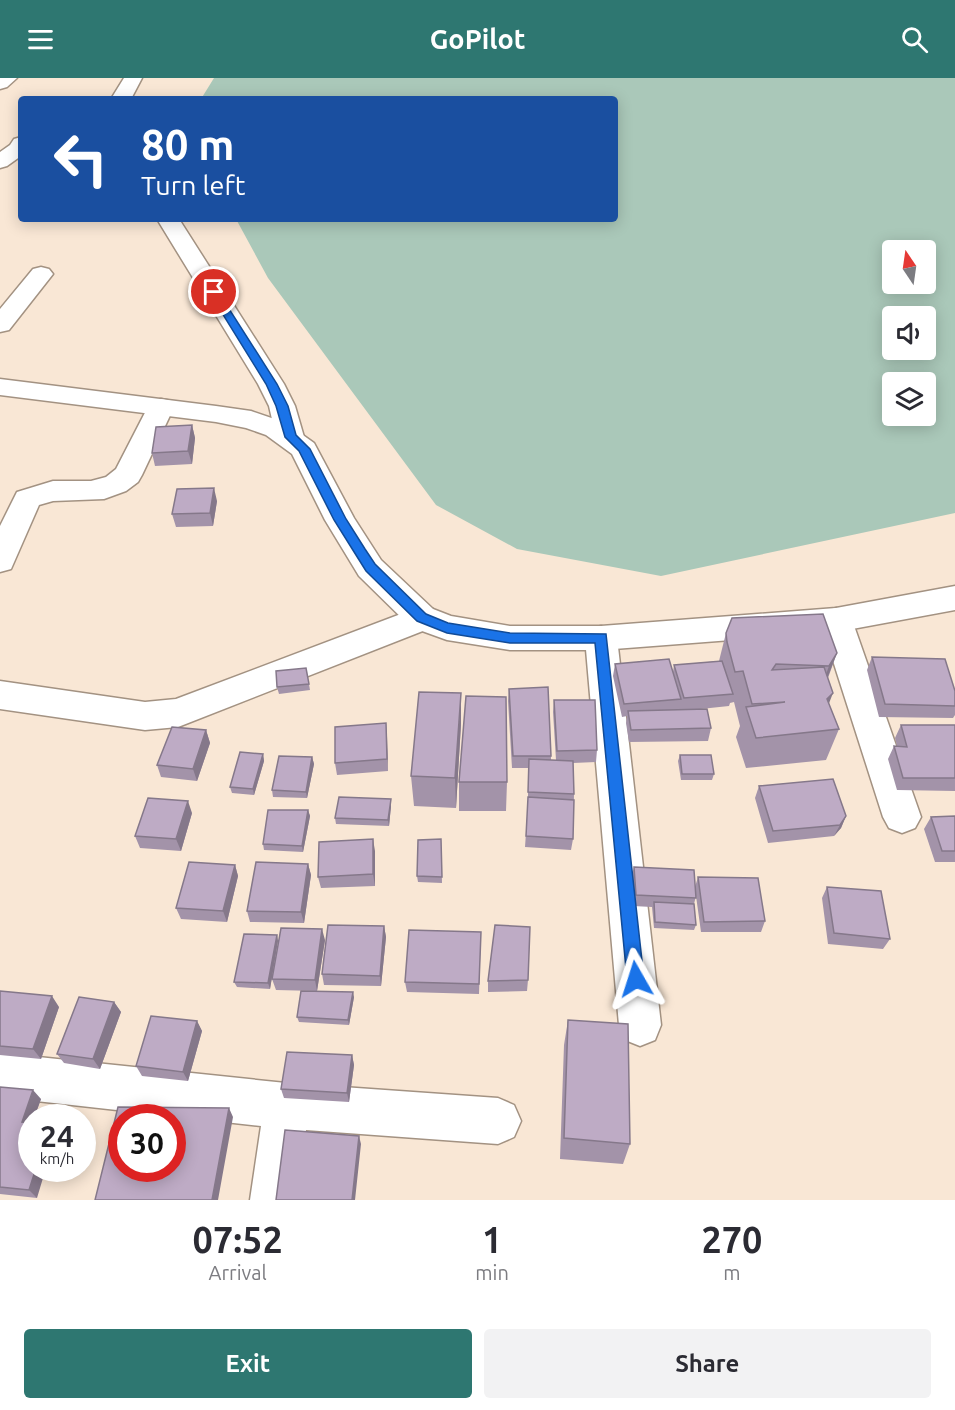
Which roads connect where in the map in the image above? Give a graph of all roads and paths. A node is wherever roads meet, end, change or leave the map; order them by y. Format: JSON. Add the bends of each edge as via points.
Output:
{"nodes":[{"id":1,"x":8,"y":78,"type":"edge"},
{"id":2,"x":133,"y":78,"type":"edge"},
{"id":3,"x":0,"y":83,"type":"edge"},
{"id":4,"x":123,"y":96,"type":"edge"},
{"id":5,"x":18,"y":149,"type":"edge"},
{"id":6,"x":0,"y":162,"type":"edge"},
{"id":7,"x":170,"y":222,"type":"edge"},
{"id":8,"x":41,"y":274,"type":"dead end"},
{"id":9,"x":0,"y":325,"type":"edge"},
{"id":10,"x":0,"y":387,"type":"edge"},
{"id":11,"x":161,"y":407,"type":"junction"},
{"id":12,"x":290,"y":437,"type":"junction"},
{"id":13,"x":0,"y":561,"type":"edge"},
{"id":14,"x":954,"y":601,"type":"edge"},
{"id":15,"x":422,"y":618,"type":"junction"},
{"id":16,"x":836,"y":620,"type":"junction"},
{"id":17,"x":601,"y":638,"type":"junction"},
{"id":18,"x":0,"y":695,"type":"edge"},
{"id":19,"x":902,"y":817,"type":"dead end"},
{"id":20,"x":640,"y":1025,"type":"dead end"},
{"id":21,"x":0,"y":1075,"type":"edge"},
{"id":22,"x":286,"y":1106,"type":"junction"},
{"id":23,"x":498,"y":1121,"type":"dead end"},
{"id":24,"x":274,"y":1200,"type":"edge"}],
"edges":[{"from":1,"to":3,"type":"street"},
{"from":2,"to":4,"type":"street"},
{"from":5,"to":6,"type":"street"},
{"from":7,"to":12,"type":"street","via":[[271,384]]},
{"from":8,"to":9,"type":"street"},
{"from":10,"to":11,"type":"street"},
{"from":11,"to":12,"type":"street","via":[[251,420]]},
{"from":11,"to":13,"type":"street","via":[[128,475],[119,484],[92,492],[44,492],[27,499]]},
{"from":12,"to":15,"type":"street","via":[[304,449],[370,568]]},
{"from":14,"to":16,"type":"street"},
{"from":15,"to":17,"type":"street","via":[[447,628],[510,638]]},
{"from":15,"to":18,"type":"street","via":[[178,712],[145,716]]},
{"from":16,"to":17,"type":"street"},
{"from":16,"to":19,"type":"street"},
{"from":17,"to":20,"type":"street"},
{"from":21,"to":22,"type":"street"},
{"from":22,"to":23,"type":"street"},
{"from":22,"to":24,"type":"street"}]}
